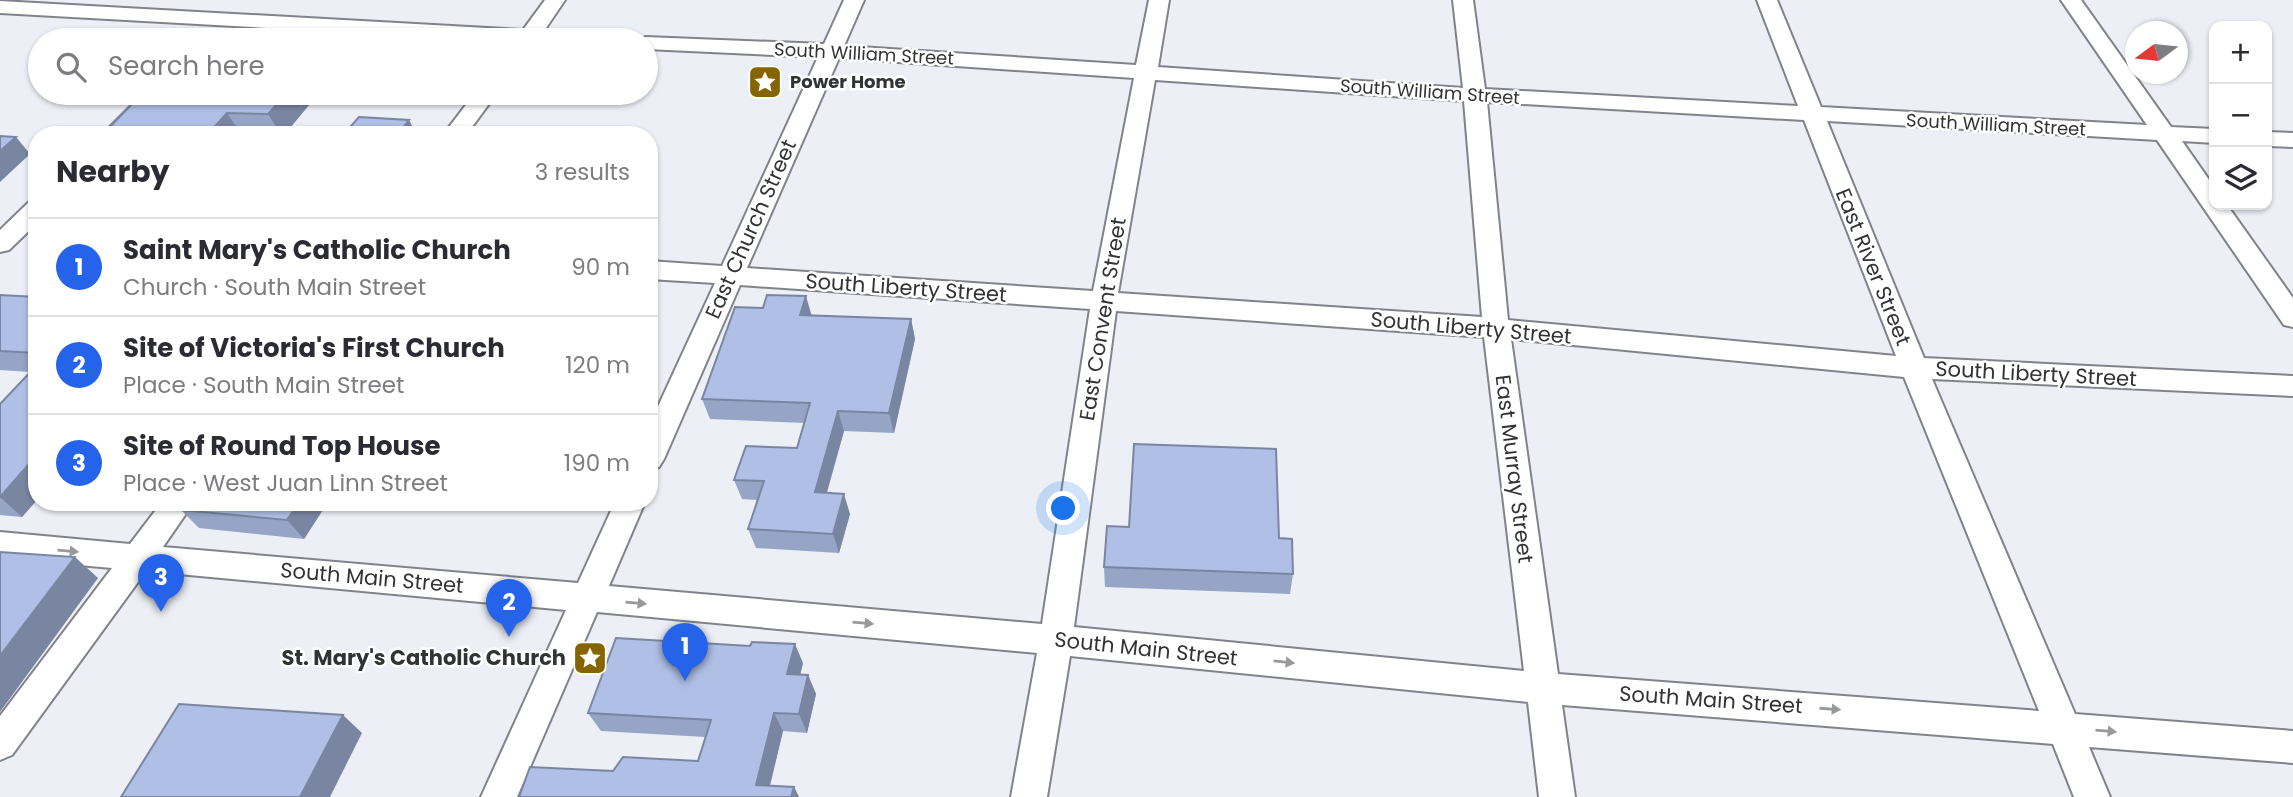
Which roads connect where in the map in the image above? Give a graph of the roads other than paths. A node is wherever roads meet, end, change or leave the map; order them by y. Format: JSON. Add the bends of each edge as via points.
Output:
{"nodes":[{"id":1,"x":254,"y":0,"type":"edge"},
{"id":2,"x":555,"y":0,"type":"edge"},
{"id":3,"x":854,"y":0,"type":"edge"},
{"id":4,"x":1159,"y":0,"type":"edge"},
{"id":5,"x":1463,"y":0,"type":"edge"},
{"id":6,"x":1767,"y":0,"type":"edge"},
{"id":7,"x":2071,"y":0,"type":"edge"},
{"id":8,"x":0,"y":7,"type":"edge"},
{"id":9,"x":233,"y":20,"type":"junction"},
{"id":10,"x":224,"y":28,"type":"edge"},
{"id":11,"x":357,"y":28,"type":"edge"},
{"id":12,"x":536,"y":28,"type":"edge"},
{"id":13,"x":658,"y":44,"type":"edge"},
{"id":14,"x":829,"y":51,"type":"junction"},
{"id":15,"x":1146,"y":72,"type":"junction"},
{"id":16,"x":1475,"y":95,"type":"junction"},
{"id":17,"x":144,"y":105,"type":"edge"},
{"id":18,"x":477,"y":105,"type":"edge"},
{"id":19,"x":1812,"y":115,"type":"junction"},
{"id":20,"x":122,"y":126,"type":"edge"},
{"id":21,"x":461,"y":126,"type":"edge"},
{"id":22,"x":2164,"y":134,"type":"junction"},
{"id":23,"x":2209,"y":136,"type":"edge"},
{"id":24,"x":2272,"y":139,"type":"edge"},
{"id":25,"x":2293,"y":140,"type":"edge"},
{"id":26,"x":24,"y":218,"type":"edge"},
{"id":27,"x":0,"y":244,"type":"edge"},
{"id":28,"x":658,"y":271,"type":"edge"},
{"id":29,"x":731,"y":276,"type":"junction"},
{"id":30,"x":1104,"y":301,"type":"junction"},
{"id":31,"x":2293,"y":318,"type":"edge"},
{"id":32,"x":1496,"y":328,"type":"junction"},
{"id":33,"x":1914,"y":368,"type":"junction"},
{"id":34,"x":2293,"y":386,"type":"edge"},
{"id":35,"x":658,"y":439,"type":"edge"},
{"id":36,"x":172,"y":511,"type":"edge"},
{"id":37,"x":626,"y":511,"type":"edge"},
{"id":38,"x":0,"y":545,"type":"edge"},
{"id":39,"x":139,"y":557,"type":"junction"},
{"id":40,"x":587,"y":598,"type":"junction"},
{"id":41,"x":1056,"y":640,"type":"junction"},
{"id":42,"x":1542,"y":688,"type":"junction"},
{"id":43,"x":2063,"y":727,"type":"junction"},
{"id":44,"x":0,"y":744,"type":"edge"},
{"id":45,"x":2293,"y":747,"type":"edge"},
{"id":46,"x":499,"y":797,"type":"edge"},
{"id":47,"x":1029,"y":797,"type":"edge"},
{"id":48,"x":1557,"y":797,"type":"edge"},
{"id":49,"x":2091,"y":797,"type":"edge"}],
"edges":[{"from":1,"to":9,"type":"street"},
{"from":2,"to":12,"type":"street"},
{"from":3,"to":14,"type":"street","name":"East Church Street"},
{"from":4,"to":15,"type":"street","name":"East Convent Street"},
{"from":5,"to":16,"type":"street","name":"East Murray Street"},
{"from":6,"to":19,"type":"street","name":"East River Street"},
{"from":7,"to":22,"type":"street"},
{"from":8,"to":9,"type":"street"},
{"from":9,"to":10,"type":"street"},
{"from":9,"to":11,"type":"street"},
{"from":13,"to":14,"type":"street","name":"South William Street"},
{"from":14,"to":15,"type":"street","name":"South William Street"},
{"from":14,"to":29,"type":"street","name":"East Church Street"},
{"from":15,"to":16,"type":"street","name":"South William Street"},
{"from":15,"to":30,"type":"street","name":"East Convent Street"},
{"from":16,"to":19,"type":"street","name":"South William Street"},
{"from":16,"to":32,"type":"street","name":"East Murray Street"},
{"from":17,"to":20,"type":"street"},
{"from":18,"to":21,"type":"street"},
{"from":19,"to":22,"type":"street","name":"South William Street"},
{"from":19,"to":33,"type":"street","name":"East River Street"},
{"from":22,"to":23,"type":"street","name":"South William Street"},
{"from":22,"to":31,"type":"street"},
{"from":24,"to":25,"type":"street"},
{"from":26,"to":27,"type":"street"},
{"from":28,"to":29,"type":"street","name":"South Liberty Street"},
{"from":29,"to":30,"type":"street","name":"South Liberty Street"},
{"from":29,"to":35,"type":"street","name":"East Church Street"},
{"from":30,"to":32,"type":"street","name":"South Liberty Street"},
{"from":30,"to":41,"type":"street","name":"East Convent Street"},
{"from":32,"to":33,"type":"street","name":"South Liberty Street"},
{"from":32,"to":42,"type":"street","name":"East Murray Street"},
{"from":33,"to":34,"type":"street","name":"South Liberty Street"},
{"from":33,"to":43,"type":"street","name":"East River Street"},
{"from":36,"to":39,"type":"street"},
{"from":37,"to":40,"type":"street"},
{"from":38,"to":39,"type":"street","name":"South Main Street","one_way":true},
{"from":39,"to":40,"type":"street","name":"South Main Street"},
{"from":39,"to":44,"type":"street"},
{"from":40,"to":41,"type":"street","name":"South Main Street","one_way":true},
{"from":40,"to":46,"type":"street"},
{"from":41,"to":42,"type":"street","name":"South Main Street","one_way":true},
{"from":41,"to":47,"type":"street","name":"East Convent Street"},
{"from":42,"to":43,"type":"street","name":"South Main Street","one_way":true},
{"from":42,"to":48,"type":"street","name":"East Murray Street"},
{"from":43,"to":45,"type":"street","name":"South Main Street","one_way":true},
{"from":43,"to":49,"type":"street","name":"East River Street"}]}
